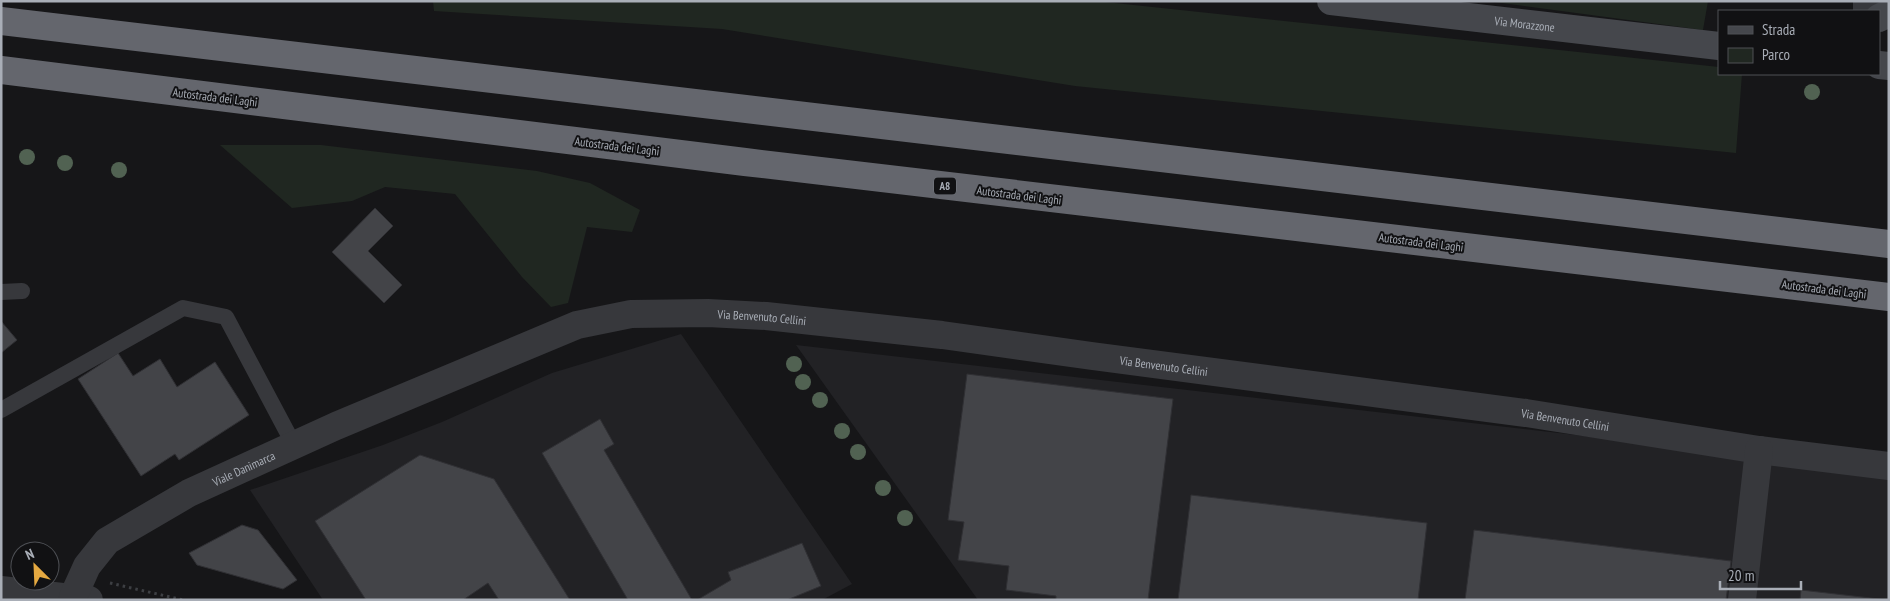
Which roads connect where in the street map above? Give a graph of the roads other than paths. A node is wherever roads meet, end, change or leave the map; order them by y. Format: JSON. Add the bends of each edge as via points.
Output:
{"nodes":[{"id":1,"x":1331,"y":1,"type":"edge"},
{"id":2,"x":1,"y":21,"type":"edge"},
{"id":3,"x":1718,"y":46,"type":"edge"},
{"id":4,"x":1,"y":70,"type":"edge"},
{"id":5,"x":1889,"y":244,"type":"edge"},
{"id":6,"x":22,"y":291,"type":"dead end"},
{"id":7,"x":1,"y":292,"type":"edge"},
{"id":8,"x":1889,"y":297,"type":"edge"},
{"id":9,"x":447,"y":381,"type":"joint"},
{"id":10,"x":1,"y":410,"type":"edge"},
{"id":11,"x":294,"y":445,"type":"junction"},
{"id":12,"x":1760,"y":450,"type":"junction"},
{"id":13,"x":1889,"y":466,"type":"edge"},
{"id":14,"x":1,"y":590,"type":"edge"},
{"id":15,"x":91,"y":593,"type":"edge"},
{"id":16,"x":1742,"y":600,"type":"edge"}],
"edges":[{"from":1,"to":3,"type":"street","name":"Via Morazzone"},
{"from":2,"to":5,"type":"highway"},
{"from":4,"to":8,"type":"highway","name":"Autostrada dei Laghi","number":"A8","via":[[765,165]]},
{"from":6,"to":7,"type":"lane"},
{"from":9,"to":11,"type":"street","name":"Viale Danimarca"},
{"from":9,"to":12,"type":"street","name":"Via Benvenuto Cellini","via":[[577,325],[631,314],[766,316],[942,335],[1526,413]]},
{"from":10,"to":11,"type":"lane","via":[[183,308],[226,318]]},
{"from":11,"to":15,"type":"street","name":"Viale Danimarca","via":[[189,493],[107,541],[87,566]]},
{"from":12,"to":13,"type":"street","name":"Via Benvenuto Cellini"},
{"from":12,"to":16,"type":"street"},
{"from":14,"to":15,"type":"street"}]}
